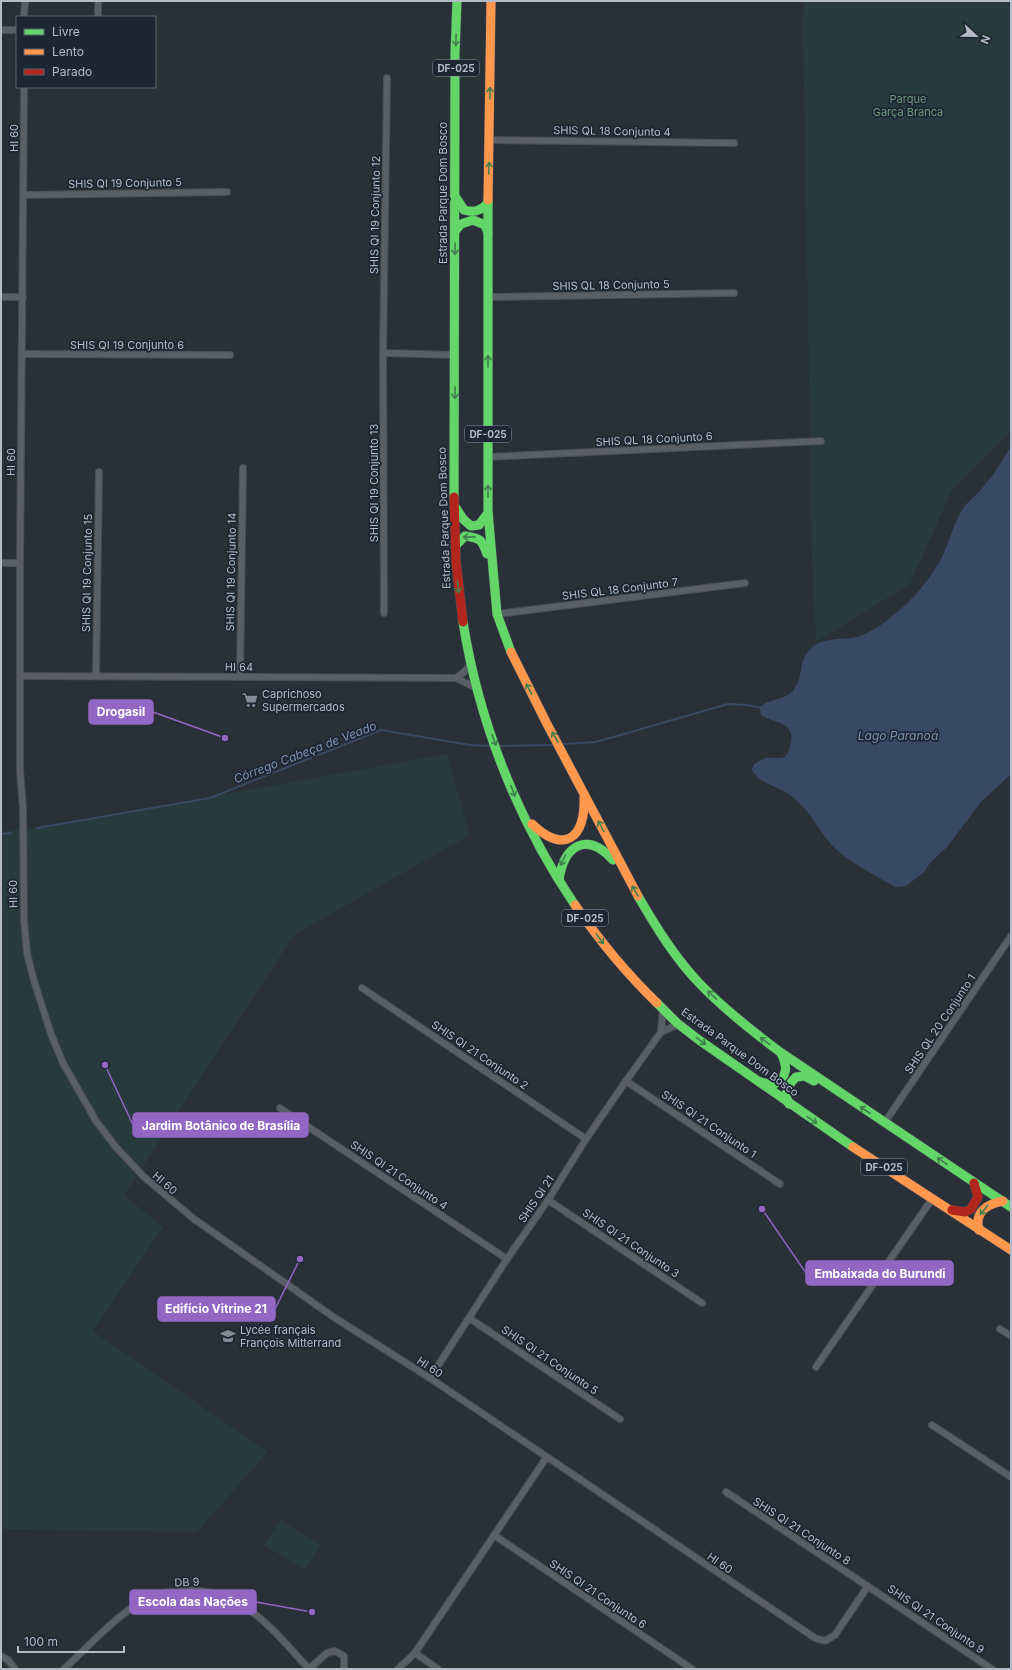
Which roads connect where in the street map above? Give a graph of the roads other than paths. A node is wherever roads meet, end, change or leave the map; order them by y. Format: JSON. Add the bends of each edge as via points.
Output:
{"nodes":[{"id":1,"x":25,"y":1,"type":"edge"},
{"id":2,"x":98,"y":1,"type":"edge"},
{"id":3,"x":457,"y":1,"type":"edge"},
{"id":4,"x":491,"y":1,"type":"edge"},
{"id":5,"x":24,"y":16,"type":"edge"},
{"id":6,"x":98,"y":16,"type":"edge"},
{"id":7,"x":1,"y":30,"type":"edge"},
{"id":8,"x":16,"y":30,"type":"edge"},
{"id":9,"x":387,"y":78,"type":"dead end"},
{"id":10,"x":24,"y":88,"type":"edge"},
{"id":11,"x":490,"y":140,"type":"junction"},
{"id":12,"x":734,"y":143,"type":"dead end"},
{"id":13,"x":227,"y":192,"type":"dead end"},
{"id":14,"x":24,"y":194,"type":"junction"},
{"id":15,"x":455,"y":196,"type":"junction"},
{"id":16,"x":488,"y":203,"type":"junction"},
{"id":17,"x":455,"y":231,"type":"junction"},
{"id":18,"x":488,"y":235,"type":"junction"},
{"id":19,"x":734,"y":293,"type":"dead end"},
{"id":20,"x":1,"y":297,"type":"edge"},
{"id":21,"x":23,"y":297,"type":"junction"},
{"id":22,"x":488,"y":297,"type":"junction"},
{"id":23,"x":383,"y":353,"type":"junction"},
{"id":24,"x":23,"y":354,"type":"junction"},
{"id":25,"x":230,"y":355,"type":"dead end"},
{"id":26,"x":455,"y":355,"type":"junction"},
{"id":27,"x":821,"y":441,"type":"dead end"},
{"id":28,"x":488,"y":457,"type":"junction"},
{"id":29,"x":243,"y":468,"type":"dead end"},
{"id":30,"x":99,"y":472,"type":"dead end"},
{"id":31,"x":455,"y":506,"type":"junction"},
{"id":32,"x":488,"y":512,"type":"junction"},
{"id":33,"x":455,"y":546,"type":"junction"},
{"id":34,"x":1,"y":563,"type":"edge"},
{"id":35,"x":20,"y":563,"type":"junction"},
{"id":36,"x":492,"y":572,"type":"junction"},
{"id":37,"x":745,"y":583,"type":"dead end"},
{"id":38,"x":384,"y":613,"type":"dead end"},
{"id":39,"x":497,"y":614,"type":"junction"},
{"id":40,"x":470,"y":665,"type":"junction"},
{"id":41,"x":96,"y":675,"type":"junction"},
{"id":42,"x":21,"y":676,"type":"junction"},
{"id":43,"x":240,"y":677,"type":"junction"},
{"id":44,"x":456,"y":678,"type":"junction"},
{"id":45,"x":476,"y":688,"type":"junction"},
{"id":46,"x":582,"y":790,"type":"junction"},
{"id":47,"x":520,"y":810,"type":"junction"},
{"id":48,"x":625,"y":873,"type":"junction"},
{"id":49,"x":559,"y":882,"type":"junction"},
{"id":50,"x":1011,"y":936,"type":"edge"},
{"id":51,"x":362,"y":988,"type":"dead end"},
{"id":52,"x":663,"y":1008,"type":"junction"},
{"id":53,"x":679,"y":1024,"type":"junction"},
{"id":54,"x":661,"y":1032,"type":"junction"},
{"id":55,"x":780,"y":1052,"type":"junction"},
{"id":56,"x":626,"y":1080,"type":"junction"},
{"id":57,"x":757,"y":1082,"type":"junction"},
{"id":58,"x":831,"y":1088,"type":"junction"},
{"id":59,"x":789,"y":1104,"type":"junction"},
{"id":60,"x":280,"y":1108,"type":"dead end"},
{"id":61,"x":885,"y":1122,"type":"junction"},
{"id":62,"x":586,"y":1139,"type":"junction"},
{"id":63,"x":974,"y":1183,"type":"junction"},
{"id":64,"x":780,"y":1184,"type":"dead end"},
{"id":65,"x":548,"y":1200,"type":"junction"},
{"id":66,"x":935,"y":1201,"type":"junction"},
{"id":67,"x":1003,"y":1201,"type":"junction"},
{"id":68,"x":1011,"y":1207,"type":"edge"},
{"id":69,"x":979,"y":1230,"type":"junction"},
{"id":70,"x":1011,"y":1250,"type":"edge"},
{"id":71,"x":506,"y":1259,"type":"junction"},
{"id":72,"x":702,"y":1303,"type":"dead end"},
{"id":73,"x":469,"y":1318,"type":"junction"},
{"id":74,"x":1000,"y":1329,"type":"dead end"},
{"id":75,"x":1011,"y":1336,"type":"edge"},
{"id":76,"x":816,"y":1367,"type":"dead end"},
{"id":77,"x":430,"y":1378,"type":"junction"},
{"id":78,"x":620,"y":1418,"type":"dead end"},
{"id":79,"x":932,"y":1425,"type":"dead end"},
{"id":80,"x":546,"y":1458,"type":"junction"},
{"id":81,"x":1011,"y":1477,"type":"edge"},
{"id":82,"x":726,"y":1492,"type":"dead end"},
{"id":83,"x":494,"y":1535,"type":"junction"},
{"id":84,"x":868,"y":1586,"type":"junction"},
{"id":85,"x":415,"y":1653,"type":"junction"},
{"id":86,"x":1,"y":1656,"type":"edge"},
{"id":87,"x":15,"y":1669,"type":"edge"},
{"id":88,"x":64,"y":1669,"type":"edge"},
{"id":89,"x":309,"y":1669,"type":"edge"},
{"id":90,"x":344,"y":1669,"type":"edge"},
{"id":91,"x":398,"y":1669,"type":"edge"},
{"id":92,"x":438,"y":1669,"type":"edge"},
{"id":93,"x":692,"y":1669,"type":"edge"},
{"id":94,"x":992,"y":1669,"type":"edge"}],
"edges":[{"from":1,"to":5,"type":"street"},
{"from":2,"to":6,"type":"street"},
{"from":3,"to":15,"type":"main road","name":"Estrada Parque Dom Bosco","number":"DF-025","one_way":true},
{"from":11,"to":4,"type":"main road","number":"DF-025","one_way":true},
{"from":7,"to":8,"type":"street"},
{"from":9,"to":23,"type":"street","name":"SHIS QI 19 Conjunto 12"},
{"from":10,"to":14,"type":"street","name":"HI 60"},
{"from":11,"to":12,"type":"street","name":"SHIS QL 18 Conjunto 4"},
{"from":16,"to":11,"type":"main road","number":"DF-025","one_way":true},
{"from":13,"to":14,"type":"street","name":"SHIS QI 19 Conjunto 5"},
{"from":14,"to":21,"type":"street","name":"HI 60"},
{"from":15,"to":16,"type":"main road","via":[[464,210],[472,212],[480,211]]},
{"from":15,"to":17,"type":"main road","name":"Estrada Parque Dom Bosco","number":"DF-025"},
{"from":16,"to":18,"type":"main road","number":"DF-025"},
{"from":17,"to":18,"type":"main road","via":[[459,224],[474,220],[485,225]]},
{"from":17,"to":26,"type":"main road","name":"Estrada Parque Dom Bosco","number":"DF-025","one_way":true},
{"from":18,"to":22,"type":"main road","number":"DF-025"},
{"from":19,"to":22,"type":"street","name":"SHIS QL 18 Conjunto 5"},
{"from":20,"to":21,"type":"street"},
{"from":21,"to":24,"type":"street","name":"HI 60"},
{"from":28,"to":22,"type":"main road","number":"DF-025","one_way":true},
{"from":23,"to":26,"type":"street"},
{"from":23,"to":38,"type":"street","name":"SHIS QI 19 Conjunto 13"},
{"from":24,"to":25,"type":"street","name":"SHIS QI 19 Conjunto 6"},
{"from":24,"to":35,"type":"street","name":"HI 60"},
{"from":26,"to":31,"type":"main road","name":"Estrada Parque Dom Bosco","number":"DF-025","one_way":true},
{"from":27,"to":28,"type":"street","name":"SHIS QL 18 Conjunto 6"},
{"from":32,"to":28,"type":"main road","number":"DF-025","one_way":true},
{"from":29,"to":43,"type":"street","name":"SHIS QI 19 Conjunto 14"},
{"from":30,"to":41,"type":"street","name":"SHIS QI 19 Conjunto 15"},
{"from":31,"to":32,"type":"main road","via":[[461,518],[472,526],[483,523]]},
{"from":31,"to":33,"type":"main road","name":"Estrada Parque Dom Bosco","number":"DF-025"},
{"from":32,"to":36,"type":"main road","number":"DF-025"},
{"from":36,"to":33,"type":"main road","one_way":true,"via":[[486,548],[479,538],[465,536]]},
{"from":33,"to":40,"type":"main road","name":"Estrada Parque Dom Bosco","number":"DF-025","one_way":true,"via":[[458,590]]},
{"from":34,"to":35,"type":"street"},
{"from":35,"to":42,"type":"street","name":"HI 60"},
{"from":36,"to":39,"type":"main road","number":"DF-025"},
{"from":37,"to":39,"type":"street","name":"SHIS QL 18 Conjunto 7"},
{"from":46,"to":39,"type":"main road","number":"DF-025","one_way":true,"via":[[513,657]]},
{"from":40,"to":44,"type":"street"},
{"from":40,"to":45,"type":"main road","name":"Estrada Parque Dom Bosco","number":"DF-025"},
{"from":41,"to":42,"type":"street","name":"HI 64"},
{"from":41,"to":43,"type":"street","name":"HI 64"},
{"from":42,"to":77,"type":"street","name":"HI 60","via":[[22,885],[27,953],[51,1034],[63,1063],[85,1103],[115,1146],[143,1176],[194,1220],[335,1318]]},
{"from":43,"to":44,"type":"street","name":"HI 64"},
{"from":44,"to":45,"type":"street","name":"HI 64"},
{"from":45,"to":47,"type":"main road","name":"Estrada Parque Dom Bosco","number":"DF-025","one_way":true},
{"from":46,"to":47,"type":"main road","via":[[585,815],[576,835],[566,840],[557,841],[539,833]]},
{"from":48,"to":46,"type":"main road","number":"DF-025","one_way":true},
{"from":47,"to":49,"type":"main road","name":"Estrada Parque Dom Bosco","number":"DF-025"},
{"from":48,"to":49,"type":"main road","one_way":true,"via":[[607,851],[583,844],[570,849],[564,857]]},
{"from":55,"to":48,"type":"main road","number":"DF-025","one_way":true,"via":[[751,1030],[689,972],[655,925]]},
{"from":49,"to":52,"type":"main road","name":"Estrada Parque Dom Bosco","number":"DF-025","one_way":true,"via":[[601,941]]},
{"from":50,"to":61,"type":"street","name":"SHIS QL 20 Conjunto 1"},
{"from":51,"to":62,"type":"street","name":"SHIS QI 21 Conjunto 2"},
{"from":52,"to":53,"type":"main road","name":"Estrada Parque Dom Bosco","number":"DF-025"},
{"from":52,"to":54,"type":"street"},
{"from":53,"to":54,"type":"street","name":"SHIS QI 21"},
{"from":53,"to":57,"type":"main road","name":"Estrada Parque Dom Bosco","number":"DF-025","one_way":true},
{"from":54,"to":56,"type":"street","name":"SHIS QI 21"},
{"from":55,"to":57,"type":"main road","via":[[787,1065],[782,1078],[773,1085]]},
{"from":55,"to":58,"type":"main road","number":"DF-025"},
{"from":56,"to":62,"type":"street","name":"SHIS QI 21"},
{"from":56,"to":64,"type":"street","name":"SHIS QI 21 Conjunto 1"},
{"from":57,"to":59,"type":"main road","name":"Estrada Parque Dom Bosco","number":"DF-025"},
{"from":58,"to":59,"type":"main road","via":[[805,1076],[796,1077],[786,1092]]},
{"from":61,"to":58,"type":"main road","number":"DF-025","one_way":true},
{"from":59,"to":66,"type":"main road","name":"Estrada Parque Dom Bosco","number":"DF-025","one_way":true},
{"from":60,"to":71,"type":"street","name":"SHIS QI 21 Conjunto 4"},
{"from":63,"to":61,"type":"main road","number":"DF-025","one_way":true},
{"from":62,"to":65,"type":"street","name":"SHIS QI 21"},
{"from":63,"to":66,"type":"main road","via":[[978,1197],[969,1211],[963,1213],[951,1210]]},
{"from":63,"to":67,"type":"main road","number":"DF-025"},
{"from":65,"to":71,"type":"street","name":"SHIS QI 21"},
{"from":65,"to":72,"type":"street","name":"SHIS QI 21 Conjunto 3"},
{"from":66,"to":69,"type":"main road","name":"Estrada Parque Dom Bosco","number":"DF-025"},
{"from":66,"to":76,"type":"street"},
{"from":67,"to":68,"type":"main road","number":"DF-025"},
{"from":67,"to":69,"type":"main road","one_way":true,"via":[[985,1207],[978,1220]]},
{"from":69,"to":70,"type":"main road","name":"Estrada Parque Dom Bosco","number":"DF-025"},
{"from":71,"to":73,"type":"street","name":"SHIS QI 21"},
{"from":73,"to":77,"type":"street","name":"SHIS QI 21"},
{"from":73,"to":78,"type":"street","name":"SHIS QI 21 Conjunto 5"},
{"from":74,"to":75,"type":"street"},
{"from":77,"to":80,"type":"street","name":"HI 60"},
{"from":79,"to":81,"type":"street"},
{"from":80,"to":83,"type":"street"},
{"from":80,"to":84,"type":"street","name":"HI 60","via":[[820,1641],[835,1635]]},
{"from":82,"to":84,"type":"street","name":"SHIS QI 21 Conjunto 8"},
{"from":83,"to":85,"type":"street"},
{"from":83,"to":93,"type":"street","name":"SHIS QI 21 Conjunto 6"},
{"from":84,"to":94,"type":"street","name":"SHIS QI 21 Conjunto 9"},
{"from":85,"to":91,"type":"street"},
{"from":85,"to":92,"type":"street"},
{"from":86,"to":87,"type":"street"},
{"from":88,"to":89,"type":"street","name":"DB 9","via":[[139,1602],[160,1594],[192,1590],[211,1592],[242,1605],[270,1627]]},
{"from":89,"to":90,"type":"street","via":[[327,1653],[335,1651],[344,1656]]}]}
